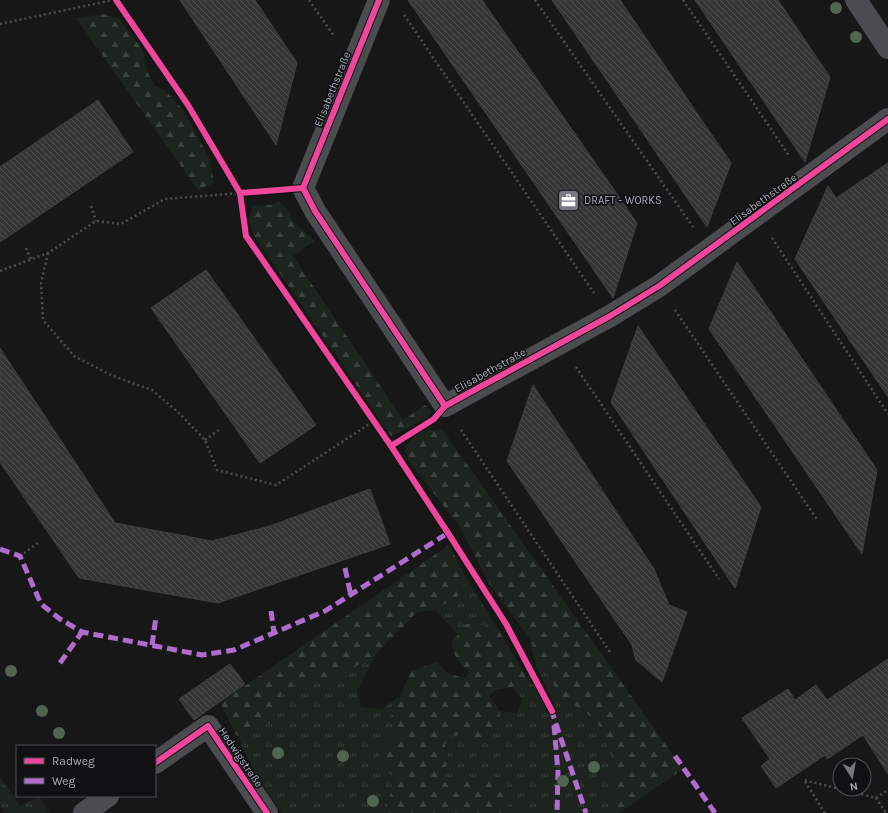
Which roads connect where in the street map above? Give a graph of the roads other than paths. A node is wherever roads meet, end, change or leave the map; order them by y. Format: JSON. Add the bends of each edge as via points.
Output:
{"nodes":[{"id":1,"x":380,"y":0,"type":"edge"},
{"id":2,"x":856,"y":0,"type":"edge"},
{"id":3,"x":888,"y":48,"type":"edge"},
{"id":4,"x":888,"y":119,"type":"edge"},
{"id":5,"x":156,"y":762,"type":"edge"},
{"id":6,"x":107,"y":797,"type":"edge"},
{"id":7,"x":84,"y":813,"type":"edge"},
{"id":8,"x":267,"y":813,"type":"edge"}],
"edges":[{"from":1,"to":4,"type":"street","name":"Elisabethstraße","via":[[303,188],[314,211],[445,406],[610,316],[659,286]]},
{"from":2,"to":3,"type":"street"},
{"from":5,"to":8,"type":"street","name":"Hedwigstraße","via":[[208,726]]},
{"from":6,"to":7,"type":"street"}]}
